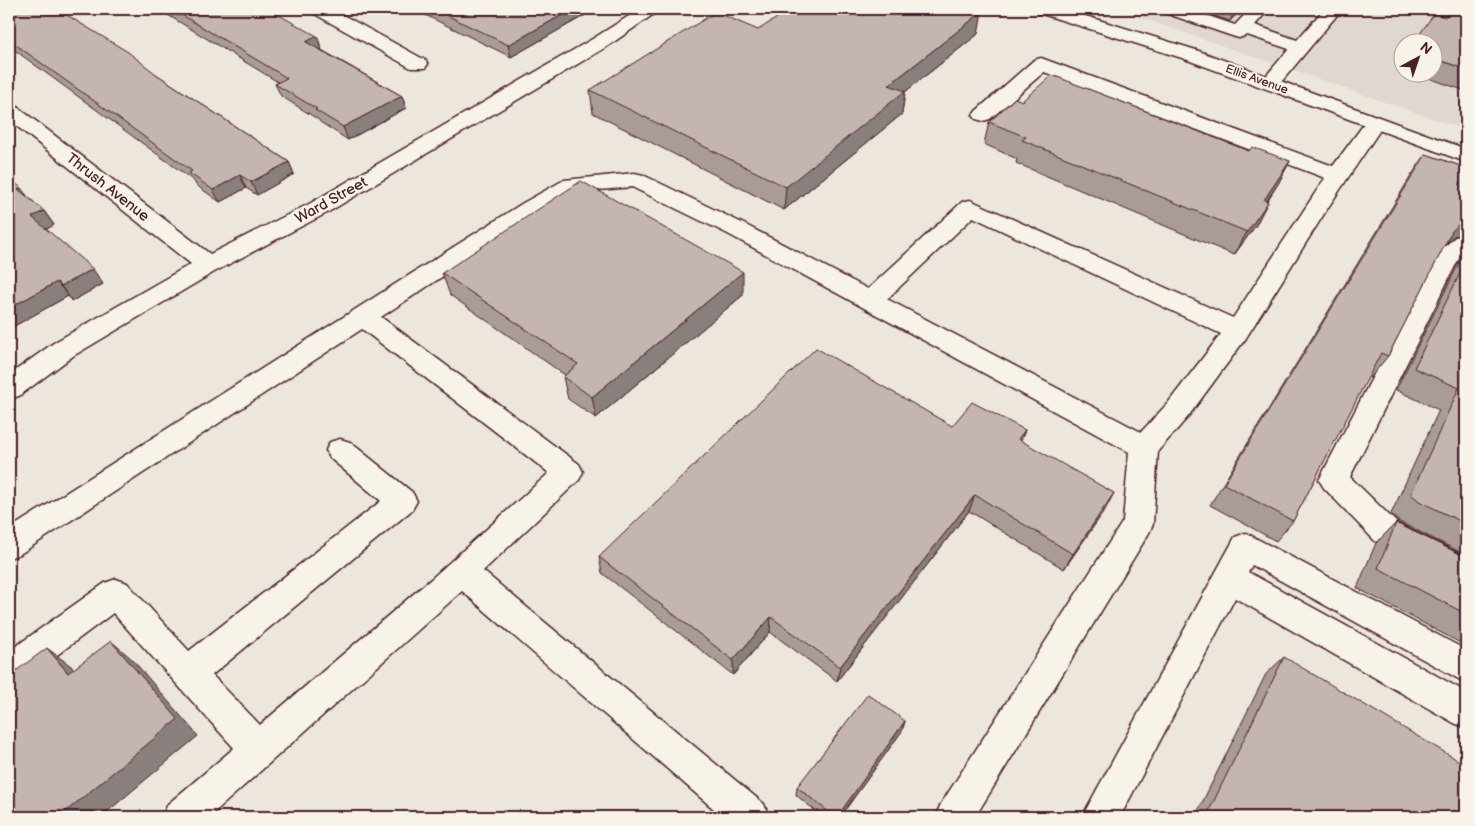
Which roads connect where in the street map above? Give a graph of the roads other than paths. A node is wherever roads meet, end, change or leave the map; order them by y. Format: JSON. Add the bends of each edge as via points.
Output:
{"nodes":[{"id":1,"x":319,"y":9,"type":"edge"},
{"id":2,"x":652,"y":9,"type":"edge"},
{"id":3,"x":1045,"y":9,"type":"edge"},
{"id":4,"x":1171,"y":9,"type":"edge"},
{"id":5,"x":1260,"y":9,"type":"edge"},
{"id":6,"x":1333,"y":9,"type":"edge"},
{"id":7,"x":1243,"y":27,"type":"junction"},
{"id":8,"x":1300,"y":47,"type":"junction"},
{"id":9,"x":418,"y":64,"type":"dead end"},
{"id":10,"x":1270,"y":83,"type":"junction"},
{"id":11,"x":9,"y":110,"type":"edge"},
{"id":12,"x":984,"y":115,"type":"dead end"},
{"id":13,"x":1374,"y":124,"type":"junction"},
{"id":14,"x":1466,"y":156,"type":"edge"},
{"id":15,"x":1337,"y":175,"type":"junction"},
{"id":16,"x":1466,"y":243,"type":"edge"},
{"id":17,"x":208,"y":265,"type":"junction"},
{"id":18,"x":870,"y":301,"type":"junction"},
{"id":19,"x":362,"y":317,"type":"junction"},
{"id":20,"x":1237,"y":330,"type":"junction"},
{"id":21,"x":9,"y":389,"type":"edge"},
{"id":22,"x":1144,"y":447,"type":"junction"},
{"id":23,"x":340,"y":450,"type":"dead end"},
{"id":24,"x":9,"y":545,"type":"edge"},
{"id":25,"x":461,"y":571,"type":"junction"},
{"id":26,"x":1466,"y":572,"type":"edge"},
{"id":27,"x":1229,"y":578,"type":"junction"},
{"id":28,"x":1466,"y":667,"type":"edge"},
{"id":29,"x":9,"y":671,"type":"edge"},
{"id":30,"x":188,"y":673,"type":"junction"},
{"id":31,"x":1466,"y":712,"type":"edge"},
{"id":32,"x":258,"y":748,"type":"junction"},
{"id":33,"x":181,"y":817,"type":"edge"},
{"id":34,"x":751,"y":817,"type":"edge"},
{"id":35,"x":954,"y":817,"type":"edge"},
{"id":36,"x":1100,"y":817,"type":"edge"}],
"edges":[{"from":1,"to":9,"type":"street"},
{"from":2,"to":17,"type":"street","name":"Ward Street","via":[[317,209]]},
{"from":3,"to":10,"type":"street","name":"Ellis Avenue"},
{"from":4,"to":7,"type":"street","via":[[1239,32]]},
{"from":5,"to":7,"type":"street"},
{"from":6,"to":8,"type":"street"},
{"from":7,"to":8,"type":"street"},
{"from":8,"to":10,"type":"street"},
{"from":10,"to":13,"type":"street","name":"Ellis Avenue"},
{"from":11,"to":17,"type":"street","name":"Thrush Avenue"},
{"from":12,"to":15,"type":"street","via":[[1041,64]]},
{"from":13,"to":14,"type":"street","name":"Ellis Avenue"},
{"from":13,"to":15,"type":"street"},
{"from":15,"to":20,"type":"street"},
{"from":16,"to":26,"type":"street","via":[[1448,255],[1334,480],[1386,532]]},
{"from":17,"to":21,"type":"street","name":"Ward Street","via":[[64,349]]},
{"from":18,"to":19,"type":"street","via":[[635,180],[572,185]]},
{"from":18,"to":20,"type":"street","via":[[970,207]]},
{"from":18,"to":22,"type":"street"},
{"from":19,"to":24,"type":"street"},
{"from":19,"to":25,"type":"street","via":[[569,472]]},
{"from":20,"to":22,"type":"street","via":[[1173,418]]},
{"from":22,"to":35,"type":"street","via":[[1138,524]]},
{"from":23,"to":30,"type":"street","via":[[402,502]]},
{"from":25,"to":32,"type":"street"},
{"from":25,"to":34,"type":"street"},
{"from":27,"to":28,"type":"street","via":[[1246,546]]},
{"from":27,"to":31,"type":"street"},
{"from":27,"to":36,"type":"street"},
{"from":29,"to":30,"type":"street","via":[[116,593]]},
{"from":30,"to":32,"type":"street"},
{"from":32,"to":33,"type":"street"}]}
